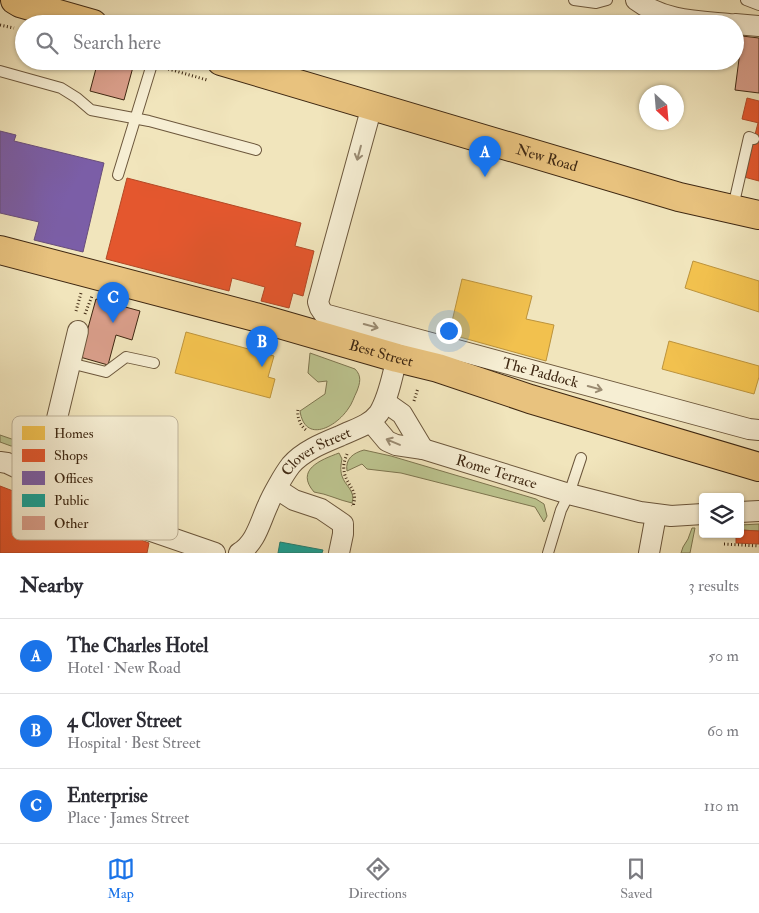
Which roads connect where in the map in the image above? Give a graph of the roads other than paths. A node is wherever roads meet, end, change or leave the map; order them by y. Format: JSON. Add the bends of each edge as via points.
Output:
{"nodes":[{"id":1,"x":574,"y":0,"type":"edge"},
{"id":2,"x":607,"y":0,"type":"edge"},
{"id":3,"x":636,"y":0,"type":"edge"},
{"id":4,"x":746,"y":0,"type":"edge"},
{"id":5,"x":759,"y":5,"type":"edge"},
{"id":6,"x":14,"y":8,"type":"edge"},
{"id":7,"x":49,"y":15,"type":"edge"},
{"id":8,"x":665,"y":15,"type":"edge"},
{"id":9,"x":744,"y":25,"type":"edge"},
{"id":10,"x":759,"y":26,"type":"edge"},
{"id":11,"x":150,"y":70,"type":"edge"},
{"id":12,"x":252,"y":70,"type":"edge"},
{"id":13,"x":0,"y":71,"type":"edge"},
{"id":14,"x":372,"y":106,"type":"junction"},
{"id":15,"x":135,"y":118,"type":"junction"},
{"id":16,"x":754,"y":139,"type":"dead end"},
{"id":17,"x":256,"y":150,"type":"dead end"},
{"id":18,"x":118,"y":175,"type":"dead end"},
{"id":19,"x":732,"y":209,"type":"junction"},
{"id":20,"x":759,"y":215,"type":"edge"},
{"id":21,"x":0,"y":250,"type":"edge"},
{"id":22,"x":78,"y":330,"type":"road end"},
{"id":23,"x":396,"y":358,"type":"junction"},
{"id":24,"x":70,"y":363,"type":"junction"},
{"id":25,"x":154,"y":363,"type":"dead end"},
{"id":26,"x":385,"y":402,"type":"junction"},
{"id":27,"x":57,"y":416,"type":"edge"},
{"id":28,"x":371,"y":422,"type":"junction"},
{"id":29,"x":759,"y":430,"type":"edge"},
{"id":30,"x":423,"y":448,"type":"junction"},
{"id":31,"x":581,"y":458,"type":"dead end"},
{"id":32,"x":0,"y":462,"type":"edge"},
{"id":33,"x":12,"y":466,"type":"edge"},
{"id":34,"x":759,"y":467,"type":"edge"},
{"id":35,"x":277,"y":489,"type":"junction"},
{"id":36,"x":569,"y":494,"type":"junction"},
{"id":37,"x":759,"y":511,"type":"edge"},
{"id":38,"x":744,"y":512,"type":"edge"},
{"id":39,"x":699,"y":514,"type":"edge"},
{"id":40,"x":656,"y":515,"type":"junction"},
{"id":41,"x":177,"y":540,"type":"edge"},
{"id":42,"x":216,"y":553,"type":"edge"},
{"id":43,"x":240,"y":553,"type":"edge"},
{"id":44,"x":339,"y":553,"type":"edge"},
{"id":45,"x":548,"y":553,"type":"edge"},
{"id":46,"x":649,"y":553,"type":"edge"}],
"edges":[{"from":1,"to":2,"type":"lane"},
{"from":3,"to":8,"type":"street"},
{"from":4,"to":5,"type":"lane"},
{"from":6,"to":7,"type":"main road"},
{"from":9,"to":10,"type":"street"},
{"from":11,"to":15,"type":"lane"},
{"from":12,"to":14,"type":"main road","name":"New Road"},
{"from":13,"to":15,"type":"lane","via":[[61,88],[91,110]]},
{"from":14,"to":19,"type":"main road","name":"New Road","via":[[679,197]]},
{"from":14,"to":29,"type":"street","name":"The Paddock","one_way":true,"via":[[318,302],[324,314]]},
{"from":15,"to":17,"type":"lane"},
{"from":15,"to":18,"type":"lane"},
{"from":16,"to":19,"type":"lane","via":[[750,137]]},
{"from":19,"to":20,"type":"main road","name":"New Road"},
{"from":21,"to":23,"type":"main road","name":"Best Street"},
{"from":22,"to":24,"type":"street"},
{"from":23,"to":26,"type":"street","name":"Clover Street"},
{"from":23,"to":34,"type":"main road","name":"Best Street","via":[[438,368],[530,400]]},
{"from":24,"to":25,"type":"lane","via":[[106,372],[126,357]]},
{"from":24,"to":27,"type":"street"},
{"from":26,"to":28,"type":"street","name":"Clover Street"},
{"from":26,"to":30,"type":"street","via":[[402,414]]},
{"from":30,"to":28,"type":"street","name":"Rome Terrace","one_way":true,"via":[[387,441]]},
{"from":28,"to":35,"type":"street","name":"Clover Street","via":[[304,453],[291,465]]},
{"from":30,"to":36,"type":"street","name":"Rome Terrace"},
{"from":31,"to":36,"type":"lane"},
{"from":32,"to":33,"type":"street"},
{"from":35,"to":43,"type":"street","name":"Clover Street","via":[[254,537]]},
{"from":35,"to":44,"type":"street","via":[[294,500],[321,509],[342,524]]},
{"from":36,"to":40,"type":"street","name":"Rome Terrace"},
{"from":36,"to":45,"type":"lane"},
{"from":37,"to":38,"type":"street"},
{"from":39,"to":40,"type":"street","name":"Rome Terrace"},
{"from":40,"to":46,"type":"street"},
{"from":41,"to":42,"type":"street"}]}
